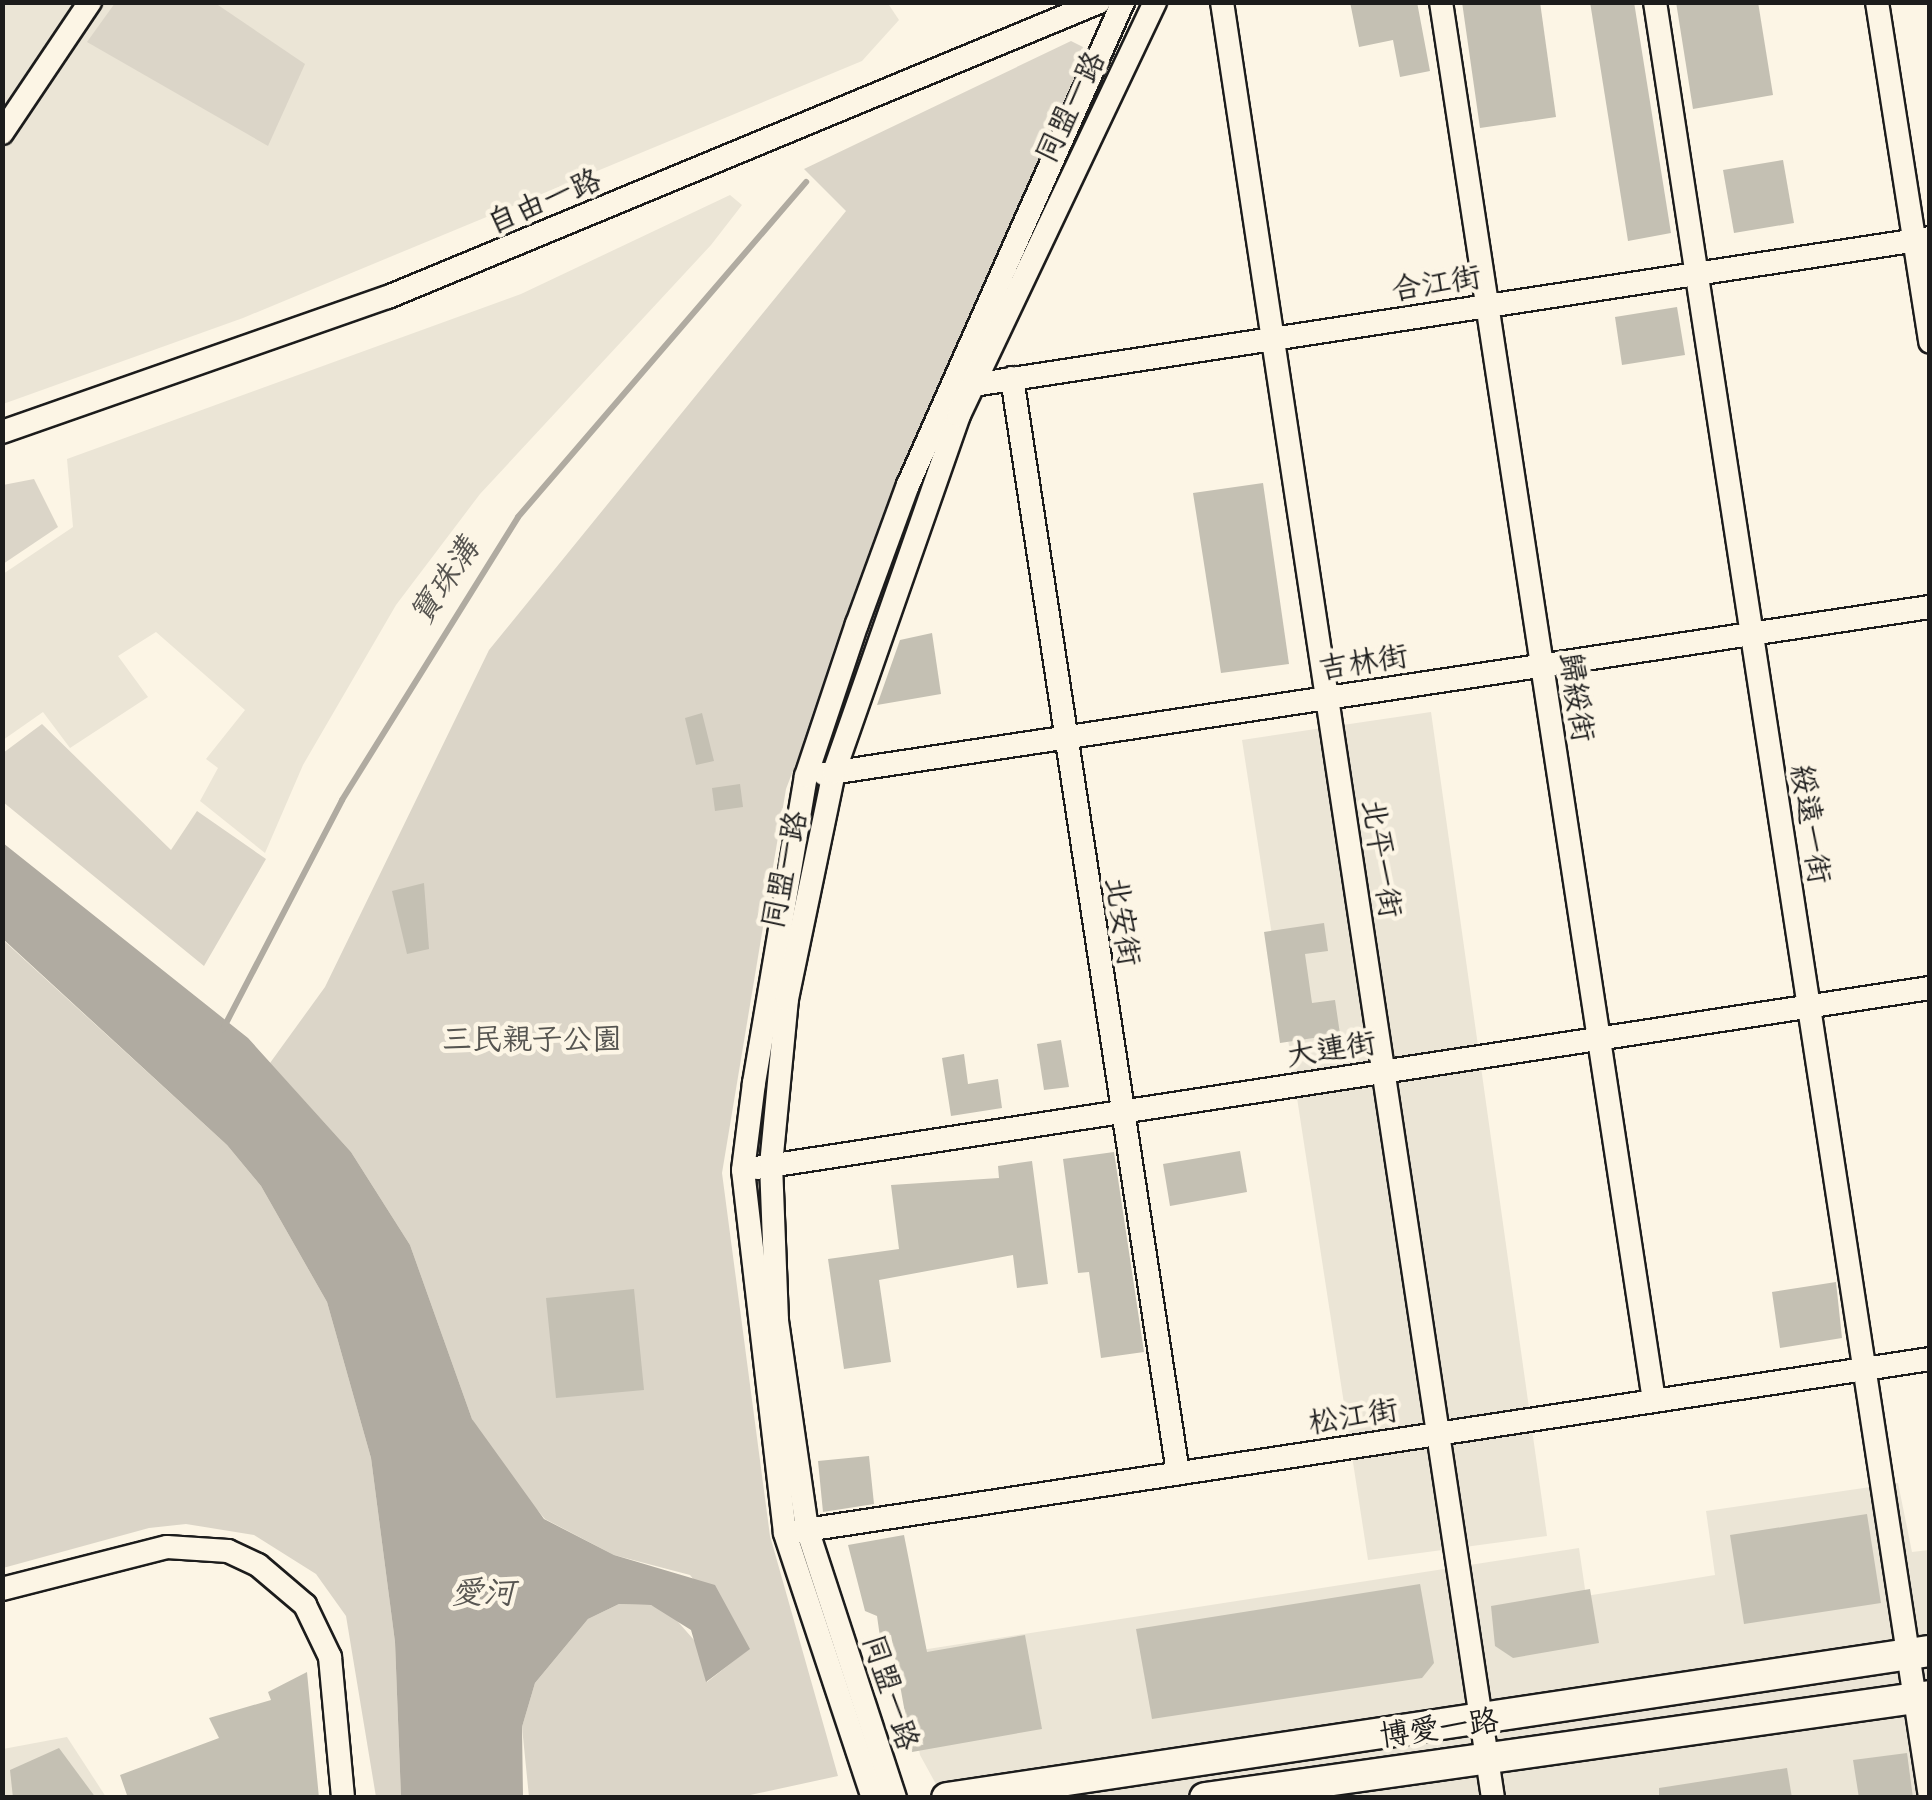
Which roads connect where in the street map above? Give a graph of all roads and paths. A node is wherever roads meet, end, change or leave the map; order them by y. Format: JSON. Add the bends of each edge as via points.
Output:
{"nodes":[{"id":1,"x":90,"y":2,"type":"edge"},
{"id":2,"x":1099,"y":2,"type":"edge"},
{"id":3,"x":1123,"y":2,"type":"edge"},
{"id":4,"x":1155,"y":2,"type":"edge"},
{"id":5,"x":1222,"y":2,"type":"edge"},
{"id":6,"x":1440,"y":2,"type":"edge"},
{"id":7,"x":1654,"y":2,"type":"edge"},
{"id":8,"x":1876,"y":2,"type":"edge"},
{"id":9,"x":2,"y":133,"type":"edge"},
{"id":10,"x":1922,"y":239,"type":"edge"},
{"id":11,"x":1698,"y":274,"type":"junction"},
{"id":12,"x":1489,"y":305,"type":"junction"},
{"id":13,"x":1276,"y":338,"type":"junction"},
{"id":14,"x":1930,"y":342,"type":"edge"},
{"id":15,"x":1012,"y":378,"type":"junction"},
{"id":16,"x":962,"y":386,"type":"junction"},
{"id":17,"x":5,"y":429,"type":"edge"},
{"id":18,"x":1930,"y":607,"type":"edge"},
{"id":19,"x":1751,"y":634,"type":"junction"},
{"id":20,"x":1542,"y":666,"type":"junction"},
{"id":21,"x":1327,"y":698,"type":"junction"},
{"id":22,"x":1065,"y":737,"type":"junction"},
{"id":23,"x":834,"y":772,"type":"junction"},
{"id":24,"x":806,"y":776,"type":"junction"},
{"id":25,"x":1930,"y":988,"type":"edge"},
{"id":26,"x":1808,"y":1006,"type":"junction"},
{"id":27,"x":1599,"y":1038,"type":"junction"},
{"id":28,"x":1384,"y":1072,"type":"junction"},
{"id":29,"x":1122,"y":1112,"type":"junction"},
{"id":30,"x":771,"y":1165,"type":"junction"},
{"id":31,"x":742,"y":1170,"type":"junction"},
{"id":32,"x":1930,"y":1359,"type":"edge"},
{"id":33,"x":1865,"y":1369,"type":"junction"},
{"id":34,"x":1654,"y":1401,"type":"junction"},
{"id":35,"x":1438,"y":1434,"type":"junction"},
{"id":36,"x":1178,"y":1473,"type":"junction"},
{"id":37,"x":796,"y":1531,"type":"junction"},
{"id":38,"x":2,"y":1590,"type":"edge"},
{"id":39,"x":1919,"y":1653,"type":"edge"},
{"id":40,"x":1922,"y":1697,"type":"edge"},
{"id":41,"x":1482,"y":1723,"type":"junction"},
{"id":42,"x":1488,"y":1760,"type":"junction"},
{"id":43,"x":1930,"y":1796,"type":"edge"},
{"id":44,"x":343,"y":1798,"type":"edge"},
{"id":45,"x":872,"y":1798,"type":"edge"},
{"id":46,"x":895,"y":1798,"type":"edge"},
{"id":47,"x":947,"y":1798,"type":"edge"},
{"id":48,"x":1205,"y":1798,"type":"edge"},
{"id":49,"x":1493,"y":1798,"type":"edge"}],
"edges":[{"from":1,"to":9,"type":"street"},
{"from":2,"to":17,"type":"street","name":"自由一路","via":[[388,297]]},
{"from":3,"to":16,"type":"street","name":"同盟一路"},
{"from":4,"to":16,"type":"street","name":"同盟一路"},
{"from":5,"to":13,"type":"street","name":"北平一街"},
{"from":6,"to":12,"type":"street","name":"歸綏街"},
{"from":7,"to":11,"type":"street","name":"綏遠一街"},
{"from":8,"to":10,"type":"street"},
{"from":10,"to":11,"type":"street","name":"合江街"},
{"from":10,"to":14,"type":"street"},
{"from":11,"to":12,"type":"street","name":"合江街"},
{"from":11,"to":19,"type":"street","name":"綏遠一街"},
{"from":12,"to":13,"type":"street","name":"合江街"},
{"from":12,"to":20,"type":"street","name":"歸綏街"},
{"from":13,"to":15,"type":"street","name":"合江街"},
{"from":13,"to":21,"type":"street","name":"北平一街"},
{"from":15,"to":16,"type":"street","name":"合江街"},
{"from":15,"to":22,"type":"street","name":"北安街"},
{"from":16,"to":23,"type":"street","name":"同盟一路"},
{"from":16,"to":24,"type":"street","name":"同盟一路","via":[[908,484]]},
{"from":18,"to":19,"type":"street","name":"吉林街"},
{"from":19,"to":20,"type":"street","name":"吉林街"},
{"from":19,"to":26,"type":"street","name":"綏遠一街"},
{"from":20,"to":21,"type":"street","name":"吉林街"},
{"from":20,"to":27,"type":"street","name":"歸綏街"},
{"from":21,"to":22,"type":"street","name":"吉林街"},
{"from":21,"to":28,"type":"street","name":"北平一街"},
{"from":22,"to":23,"type":"street","name":"吉林街"},
{"from":22,"to":29,"type":"street","name":"北安街"},
{"from":23,"to":24,"type":"street","name":"吉林街"},
{"from":23,"to":30,"type":"street","name":"同盟一路","via":[[787,999]]},
{"from":24,"to":31,"type":"street","name":"同盟一路"},
{"from":25,"to":26,"type":"street","name":"大連街"},
{"from":26,"to":27,"type":"street","name":"大連街"},
{"from":26,"to":33,"type":"street","name":"綏遠一街"},
{"from":27,"to":28,"type":"street","name":"大連街"},
{"from":27,"to":34,"type":"street","name":"歸綏街"},
{"from":28,"to":29,"type":"street","name":"大連街"},
{"from":28,"to":35,"type":"street","name":"北平一街"},
{"from":29,"to":30,"type":"street","name":"大連街"},
{"from":29,"to":36,"type":"street","name":"北安街"},
{"from":30,"to":31,"type":"street","name":"大連街"},
{"from":30,"to":37,"type":"street","name":"同盟一路"},
{"from":31,"to":37,"type":"street","name":"同盟一路"},
{"from":32,"to":33,"type":"street","name":"松江街"},
{"from":33,"to":34,"type":"street","name":"松江街"},
{"from":33,"to":39,"type":"street","name":"綏遠一街"},
{"from":34,"to":35,"type":"street","name":"松江街"},
{"from":35,"to":36,"type":"street","name":"松江街"},
{"from":35,"to":41,"type":"street","name":"北平一街"},
{"from":36,"to":37,"type":"street","name":"松江街"},
{"from":37,"to":45,"type":"street","name":"同盟一路"},
{"from":37,"to":46,"type":"street","name":"同盟一路"},
{"from":38,"to":44,"type":"street","via":[[167,1547],[228,1551],[258,1565],[305,1605],[330,1657]]},
{"from":39,"to":40,"type":"street","name":"綏遠一街"},
{"from":39,"to":41,"type":"main road","name":"博愛一路"},
{"from":40,"to":42,"type":"main road","name":"博愛一路"},
{"from":40,"to":43,"type":"street","name":"綏遠一街"},
{"from":41,"to":42,"type":"street","name":"北平一街"},
{"from":41,"to":47,"type":"main road","name":"博愛一路"},
{"from":42,"to":48,"type":"main road","name":"博愛一路"},
{"from":42,"to":49,"type":"street","name":"北平一街"}]}
